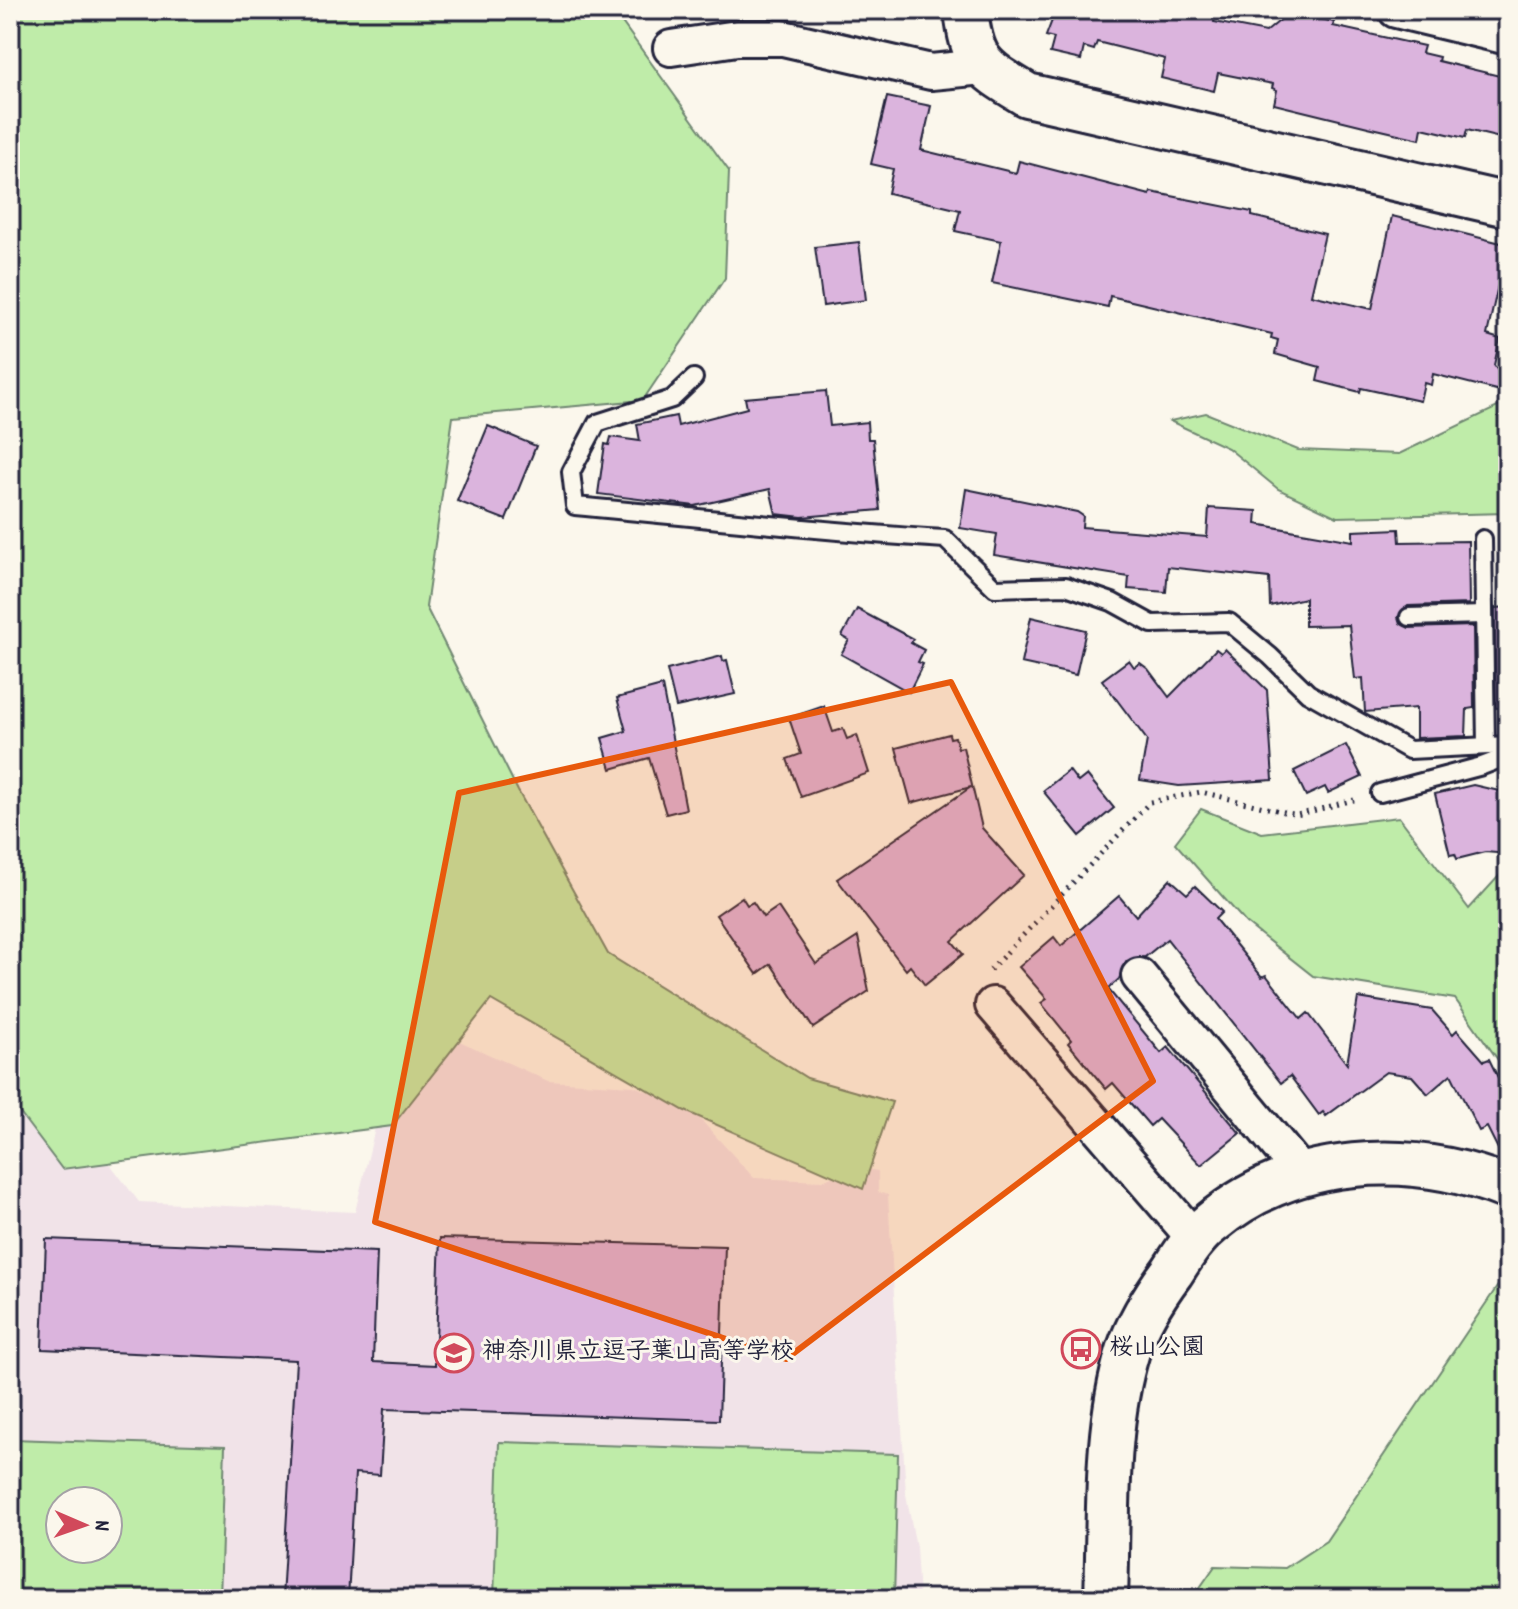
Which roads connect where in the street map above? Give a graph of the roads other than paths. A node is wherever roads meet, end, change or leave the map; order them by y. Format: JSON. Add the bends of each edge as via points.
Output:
{"nodes":[{"id":1,"x":966,"y":10,"type":"edge"},
{"id":2,"x":1396,"y":10,"type":"edge"},
{"id":3,"x":1508,"y":37,"type":"edge"},
{"id":4,"x":671,"y":48,"type":"dead end"},
{"id":5,"x":983,"y":67,"type":"junction"},
{"id":6,"x":1508,"y":205,"type":"edge"},
{"id":7,"x":694,"y":378,"type":"dead end"},
{"id":8,"x":1483,"y":539,"type":"dead end"},
{"id":9,"x":1484,"y":615,"type":"junction"},
{"id":10,"x":1409,"y":617,"type":"dead end"},
{"id":11,"x":1508,"y":745,"type":"edge"},
{"id":12,"x":1486,"y":746,"type":"junction"},
{"id":13,"x":1508,"y":756,"type":"edge"},
{"id":14,"x":1380,"y":793,"type":"road end"},
{"id":15,"x":1139,"y":976,"type":"dead end"},
{"id":16,"x":993,"y":1005,"type":"road end"},
{"id":17,"x":1303,"y":1175,"type":"junction"},
{"id":18,"x":1508,"y":1188,"type":"edge"},
{"id":19,"x":1195,"y":1239,"type":"junction"},
{"id":20,"x":1106,"y":1599,"type":"edge"}],
"edges":[{"from":1,"to":5,"type":"street","via":[[969,37]]},
{"from":2,"to":3,"type":"street"},
{"from":4,"to":5,"type":"street","via":[[737,38],[783,38],[931,72]]},
{"from":5,"to":6,"type":"street","via":[[1027,95]]},
{"from":7,"to":12,"type":"lane","via":[[672,399],[597,423],[571,472],[575,506],[810,531],[945,539],[995,588],[1066,586],[1152,624],[1229,622],[1308,693],[1409,750]]},
{"from":8,"to":9,"type":"lane"},
{"from":9,"to":10,"type":"lane"},
{"from":9,"to":12,"type":"lane"},
{"from":11,"to":12,"type":"lane"},
{"from":13,"to":14,"type":"lane"},
{"from":15,"to":17,"type":"street"},
{"from":16,"to":19,"type":"street"},
{"from":17,"to":18,"type":"street","via":[[1394,1161],[1452,1169]]},
{"from":17,"to":19,"type":"street","via":[[1251,1196]]},
{"from":19,"to":20,"type":"street","via":[[1156,1294],[1126,1363],[1114,1416]]}]}
